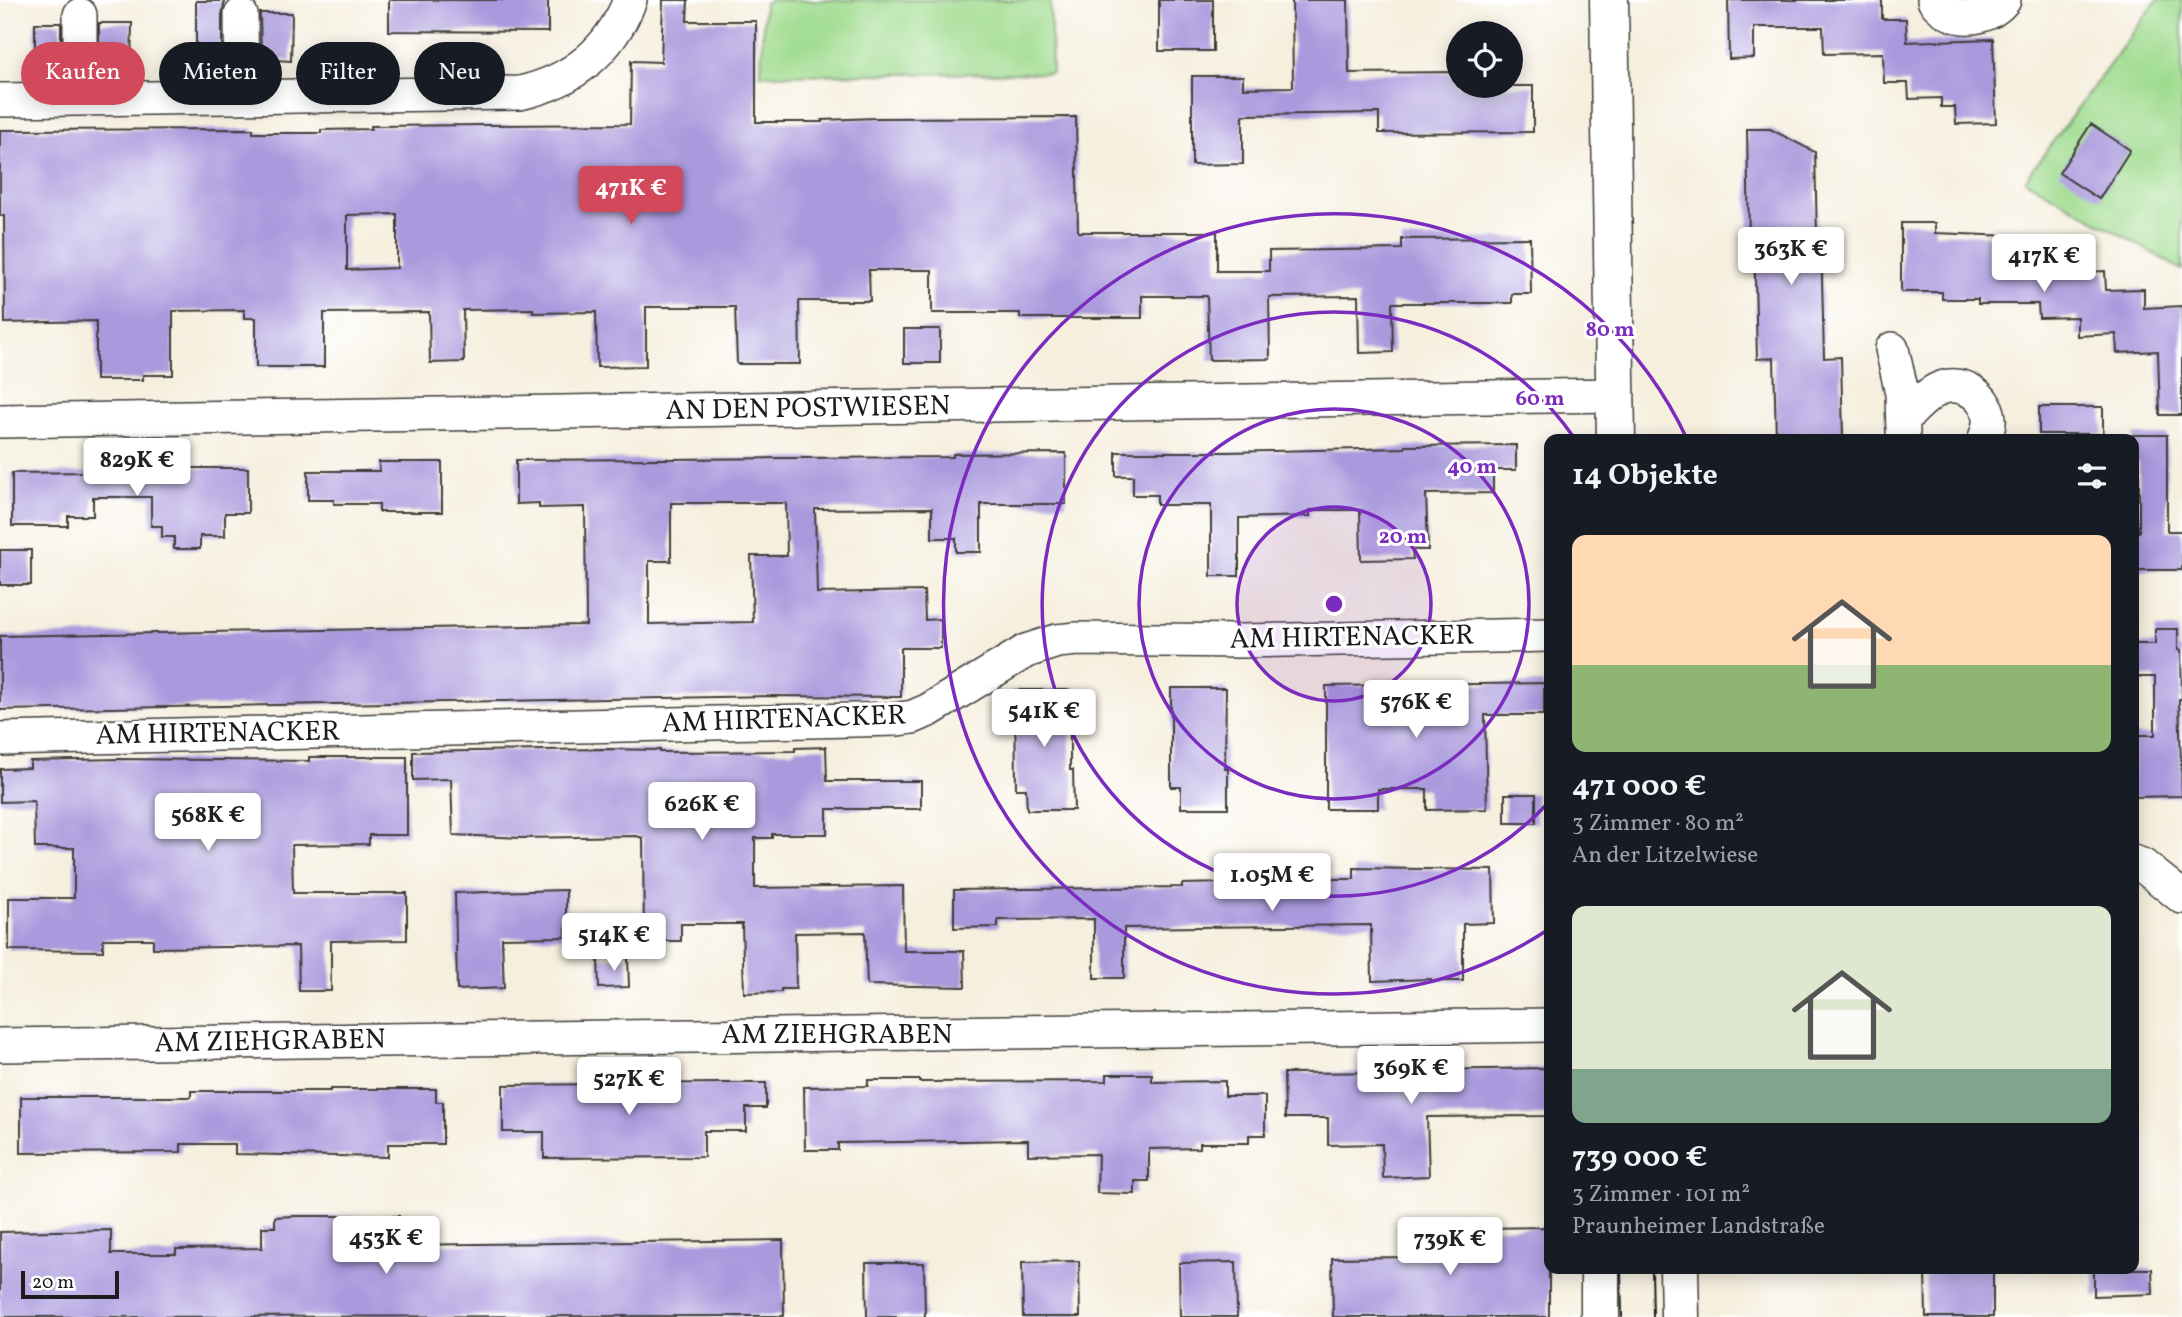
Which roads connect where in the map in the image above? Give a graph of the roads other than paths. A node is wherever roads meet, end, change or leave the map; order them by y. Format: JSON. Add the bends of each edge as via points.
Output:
{"nodes":[{"id":1,"x":630,"y":0,"type":"edge"},
{"id":2,"x":1609,"y":0,"type":"edge"},
{"id":3,"x":1934,"y":0,"type":"edge"},
{"id":4,"x":2004,"y":0,"type":"edge"},
{"id":5,"x":80,"y":15,"type":"dead end"},
{"id":6,"x":241,"y":15,"type":"dead end"},
{"id":7,"x":80,"y":42,"type":"edge"},
{"id":8,"x":241,"y":42,"type":"edge"},
{"id":9,"x":282,"y":96,"type":"edge"},
{"id":10,"x":21,"y":99,"type":"edge"},
{"id":11,"x":0,"y":100,"type":"edge"},
{"id":12,"x":1892,"y":349,"type":"dead end"},
{"id":13,"x":1616,"y":395,"type":"junction"},
{"id":14,"x":0,"y":421,"type":"edge"},
{"id":15,"x":1905,"y":433,"type":"edge"},
{"id":16,"x":1616,"y":434,"type":"edge"},
{"id":17,"x":1986,"y":434,"type":"edge"},
{"id":18,"x":1544,"y":635,"type":"edge"},
{"id":19,"x":0,"y":739,"type":"edge"},
{"id":20,"x":2139,"y":865,"type":"edge"},
{"id":21,"x":2182,"y":897,"type":"edge"},
{"id":22,"x":1544,"y":1025,"type":"edge"},
{"id":23,"x":0,"y":1045,"type":"edge"},
{"id":24,"x":1600,"y":1274,"type":"edge"},
{"id":25,"x":1679,"y":1274,"type":"edge"},
{"id":26,"x":1600,"y":1317,"type":"edge"},
{"id":27,"x":1680,"y":1317,"type":"edge"}],
"edges":[{"from":1,"to":9,"type":"street","via":[[604,46],[562,80],[541,89]]},
{"from":2,"to":13,"type":"main road"},
{"from":3,"to":4,"type":"street","via":[[1962,18],[1977,18]]},
{"from":5,"to":7,"type":"street"},
{"from":6,"to":8,"type":"street"},
{"from":10,"to":11,"type":"street"},
{"from":12,"to":15,"type":"street"},
{"from":13,"to":14,"type":"street","name":"AN DEN POSTWIESEN"},
{"from":13,"to":16,"type":"main road"},
{"from":15,"to":17,"type":"street","via":[[1933,391],[1957,386],[1980,397],[1990,420]]},
{"from":18,"to":19,"type":"street","name":"AM HIRTENACKER","via":[[1057,641],[1026,651],[929,710],[898,719]]},
{"from":20,"to":21,"type":"street"},
{"from":22,"to":23,"type":"street","name":"AM ZIEHGRABEN"},
{"from":24,"to":26,"type":"main road"},
{"from":25,"to":27,"type":"main road"}]}
